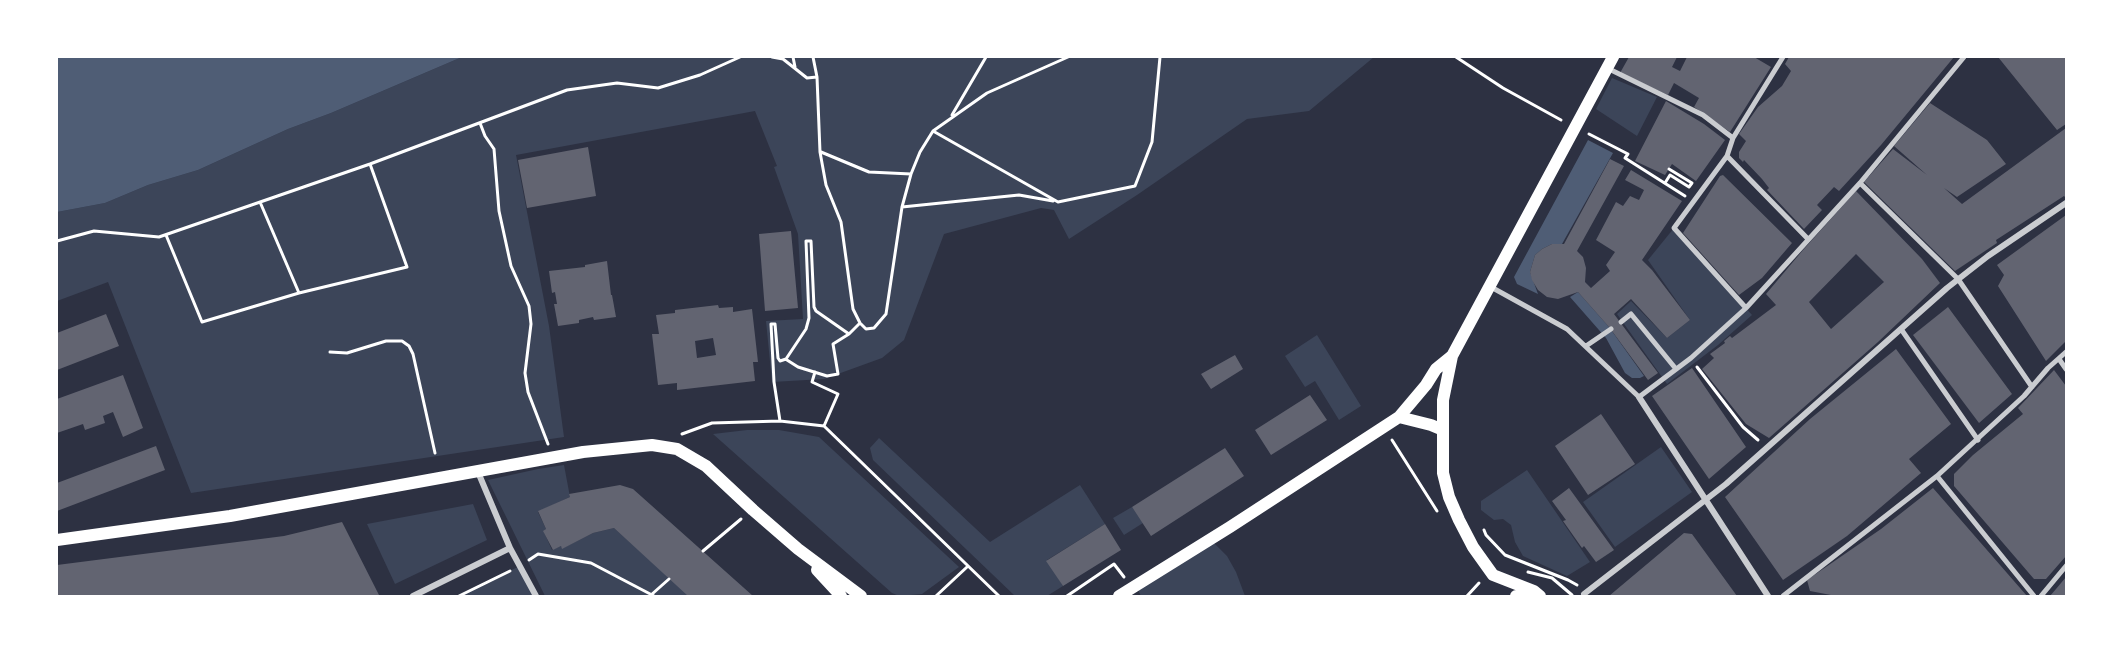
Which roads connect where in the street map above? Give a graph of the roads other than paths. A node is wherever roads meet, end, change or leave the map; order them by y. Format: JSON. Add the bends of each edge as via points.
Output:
{"nodes":[{"id":1,"x":1784,"y":57,"type":"edge"},
{"id":2,"x":1964,"y":57,"type":"edge"},
{"id":3,"x":1610,"y":62,"type":"edge"},
{"id":4,"x":1733,"y":138,"type":"junction"},
{"id":5,"x":1727,"y":156,"type":"junction"},
{"id":6,"x":1860,"y":183,"type":"junction"},
{"id":7,"x":2066,"y":203,"type":"edge"},
{"id":8,"x":1808,"y":239,"type":"junction"},
{"id":9,"x":1958,"y":279,"type":"junction"},
{"id":10,"x":1491,"y":287,"type":"junction"},
{"id":11,"x":1746,"y":308,"type":"junction"},
{"id":12,"x":1621,"y":322,"type":"dead end"},
{"id":13,"x":1611,"y":329,"type":"dead end"},
{"id":14,"x":1901,"y":329,"type":"junction"},
{"id":15,"x":1586,"y":346,"type":"junction"},
{"id":16,"x":2066,"y":352,"type":"edge"},
{"id":17,"x":1452,"y":356,"type":"junction"},
{"id":18,"x":2059,"y":359,"type":"junction"},
{"id":19,"x":1676,"y":369,"type":"junction"},
{"id":20,"x":2066,"y":369,"type":"edge"},
{"id":21,"x":2032,"y":387,"type":"junction"},
{"id":22,"x":1639,"y":397,"type":"junction"},
{"id":23,"x":1399,"y":417,"type":"junction"},
{"id":24,"x":1443,"y":430,"type":"junction"},
{"id":25,"x":1978,"y":440,"type":"junction"},
{"id":26,"x":478,"y":472,"type":"junction"},
{"id":27,"x":1937,"y":476,"type":"junction"},
{"id":28,"x":1707,"y":499,"type":"junction"},
{"id":29,"x":57,"y":540,"type":"edge"},
{"id":30,"x":510,"y":548,"type":"junction"},
{"id":31,"x":798,"y":549,"type":"junction"},
{"id":32,"x":2066,"y":567,"type":"edge"},
{"id":33,"x":1583,"y":595,"type":"edge"},
{"id":34,"x":413,"y":596,"type":"edge"},
{"id":35,"x":536,"y":596,"type":"edge"},
{"id":36,"x":841,"y":596,"type":"edge"},
{"id":37,"x":861,"y":596,"type":"edge"},
{"id":38,"x":1119,"y":596,"type":"edge"},
{"id":39,"x":1516,"y":596,"type":"edge"},
{"id":40,"x":1523,"y":596,"type":"edge"},
{"id":41,"x":1540,"y":596,"type":"edge"},
{"id":42,"x":1768,"y":596,"type":"edge"},
{"id":43,"x":1783,"y":596,"type":"edge"},
{"id":44,"x":2034,"y":596,"type":"edge"},
{"id":45,"x":2041,"y":596,"type":"edge"}],
"edges":[{"from":1,"to":4,"type":"street"},
{"from":2,"to":6,"type":"street"},
{"from":3,"to":4,"type":"street"},
{"from":3,"to":10,"type":"main road"},
{"from":4,"to":5,"type":"street"},
{"from":5,"to":8,"type":"street"},
{"from":5,"to":11,"type":"street","via":[[1674,228]]},
{"from":6,"to":8,"type":"street"},
{"from":6,"to":9,"type":"street"},
{"from":7,"to":9,"type":"street"},
{"from":8,"to":11,"type":"street"},
{"from":9,"to":14,"type":"street"},
{"from":9,"to":21,"type":"street"},
{"from":10,"to":15,"type":"street","via":[[1567,329]]},
{"from":10,"to":17,"type":"main road"},
{"from":11,"to":19,"type":"street"},
{"from":12,"to":19,"type":"street","via":[[1631,314]]},
{"from":13,"to":15,"type":"street"},
{"from":14,"to":25,"type":"street"},
{"from":14,"to":28,"type":"street"},
{"from":15,"to":22,"type":"street"},
{"from":16,"to":18,"type":"street"},
{"from":17,"to":23,"type":"main road","via":[[1436,369]]},
{"from":17,"to":24,"type":"main road","via":[[1443,400]]},
{"from":18,"to":20,"type":"street"},
{"from":18,"to":21,"type":"street"},
{"from":19,"to":22,"type":"street"},
{"from":21,"to":25,"type":"street"},
{"from":22,"to":28,"type":"street"},
{"from":23,"to":24,"type":"main road"},
{"from":23,"to":38,"type":"main road"},
{"from":24,"to":41,"type":"main road","via":[[1443,473],[1449,497],[1473,547],[1493,575]]},
{"from":25,"to":27,"type":"street"},
{"from":26,"to":29,"type":"main road","via":[[230,516]]},
{"from":26,"to":30,"type":"street"},
{"from":26,"to":31,"type":"main road","via":[[583,452],[652,446],[677,448],[706,466]]},
{"from":27,"to":43,"type":"street"},
{"from":27,"to":44,"type":"street"},
{"from":28,"to":33,"type":"street"},
{"from":28,"to":42,"type":"street"},
{"from":30,"to":34,"type":"street"},
{"from":30,"to":35,"type":"street"},
{"from":31,"to":36,"type":"main road"},
{"from":31,"to":37,"type":"main road"},
{"from":32,"to":45,"type":"street"},
{"from":39,"to":40,"type":"main road"}]}
